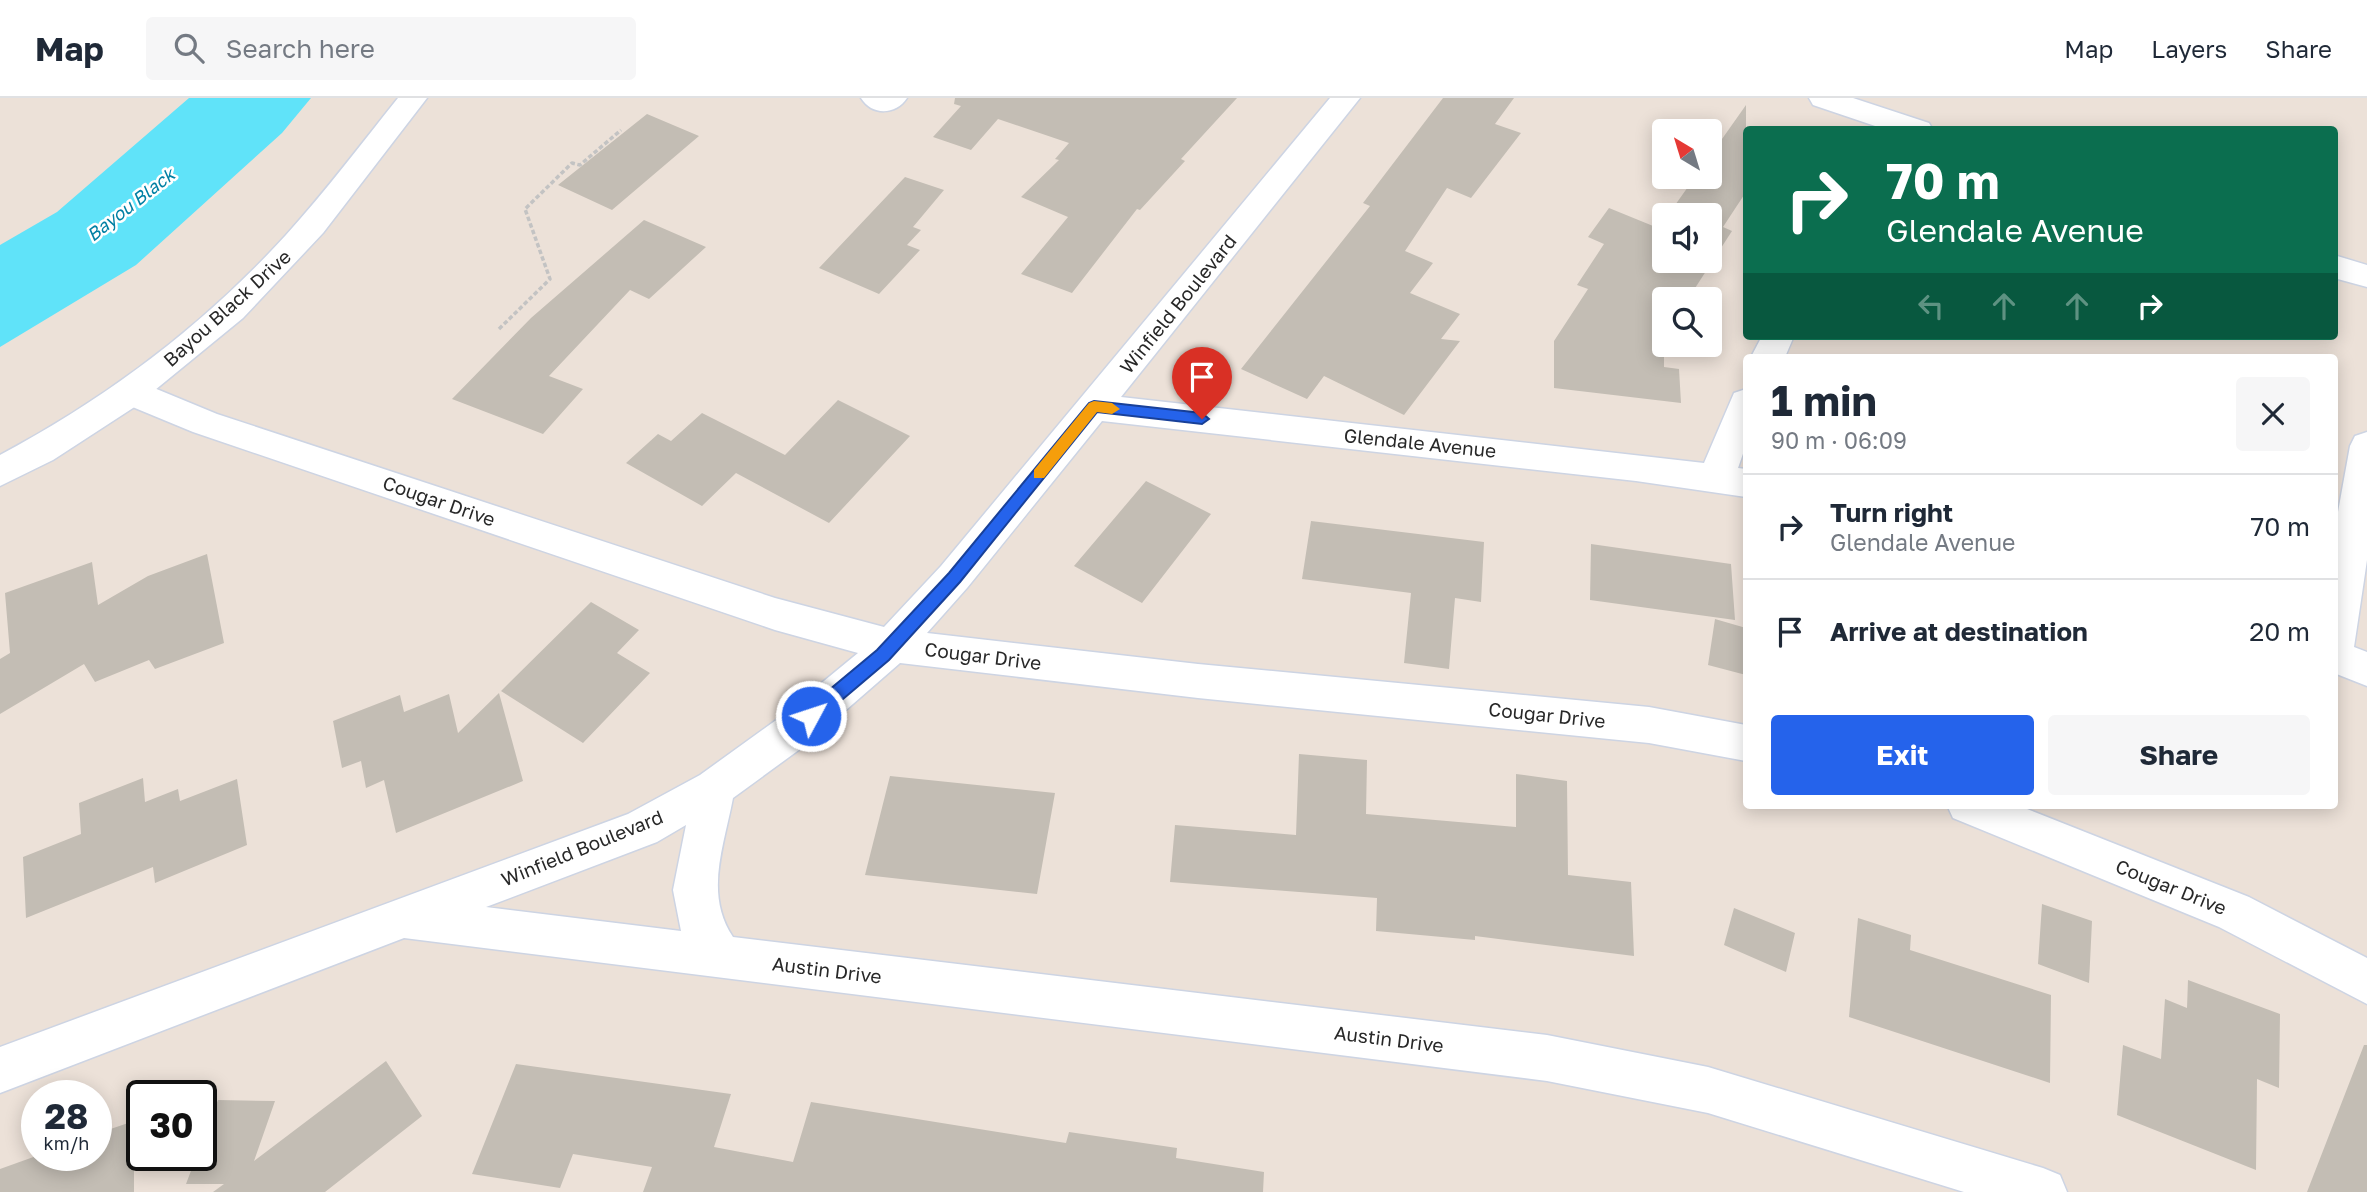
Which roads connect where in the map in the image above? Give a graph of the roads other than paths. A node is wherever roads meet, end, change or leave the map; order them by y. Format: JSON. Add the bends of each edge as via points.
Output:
{"nodes":[{"id":1,"x":413,"y":98,"type":"edge"},
{"id":2,"x":1346,"y":98,"type":"edge"},
{"id":3,"x":1823,"y":98,"type":"edge"},
{"id":4,"x":1882,"y":115,"type":"edge"},
{"id":5,"x":1909,"y":126,"type":"edge"},
{"id":6,"x":2338,"y":267,"type":"edge"},
{"id":7,"x":2367,"y":276,"type":"edge"},
{"id":8,"x":130,"y":392,"type":"junction"},
{"id":9,"x":1094,"y":407,"type":"junction"},
{"id":10,"x":1743,"y":418,"type":"edge"},
{"id":11,"x":2367,"y":446,"type":"edge"},
{"id":12,"x":0,"y":472,"type":"edge"},
{"id":13,"x":1731,"y":480,"type":"edge"},
{"id":14,"x":2338,"y":625,"type":"edge"},
{"id":15,"x":892,"y":646,"type":"junction"},
{"id":16,"x":2338,"y":658,"type":"edge"},
{"id":17,"x":2367,"y":669,"type":"edge"},
{"id":18,"x":1743,"y":742,"type":"edge"},
{"id":19,"x":715,"y":788,"type":"junction"},
{"id":20,"x":1978,"y":809,"type":"edge"},
{"id":21,"x":402,"y":919,"type":"junction"},
{"id":22,"x":721,"y":957,"type":"junction"},
{"id":23,"x":2367,"y":982,"type":"edge"},
{"id":24,"x":0,"y":1070,"type":"edge"},
{"id":25,"x":2043,"y":1192,"type":"edge"}],
"edges":[{"from":1,"to":8,"type":"street","name":"Bayou Black Drive","via":[[296,244],[199,338]]},
{"from":2,"to":9,"type":"street","name":"Winfield Boulevard"},
{"from":3,"to":4,"type":"street"},
{"from":4,"to":5,"type":"street"},
{"from":6,"to":7,"type":"street"},
{"from":8,"to":12,"type":"street","name":"Bayou Black Drive"},
{"from":8,"to":15,"type":"street","name":"Cougar Drive","via":[[218,427],[710,592]]},
{"from":9,"to":13,"type":"street","name":"Glendale Avenue"},
{"from":9,"to":15,"type":"street","name":"Winfield Boulevard"},
{"from":10,"to":13,"type":"street"},
{"from":11,"to":14,"type":"street"},
{"from":15,"to":18,"type":"street","name":"Cougar Drive","via":[[1649,725]]},
{"from":15,"to":19,"type":"street","name":"Winfield Boulevard","via":[[793,731]]},
{"from":16,"to":17,"type":"street"},
{"from":19,"to":21,"type":"street","name":"Winfield Boulevard","via":[[642,828]]},
{"from":19,"to":22,"type":"street","via":[[694,890],[703,930]]},
{"from":20,"to":23,"type":"street","name":"Cougar Drive","via":[[2234,912]]},
{"from":21,"to":22,"type":"street","name":"Austin Drive"},
{"from":21,"to":24,"type":"street","name":"Winfield Boulevard"},
{"from":22,"to":25,"type":"street","name":"Austin Drive","via":[[1547,1058],[1708,1090]]}]}
